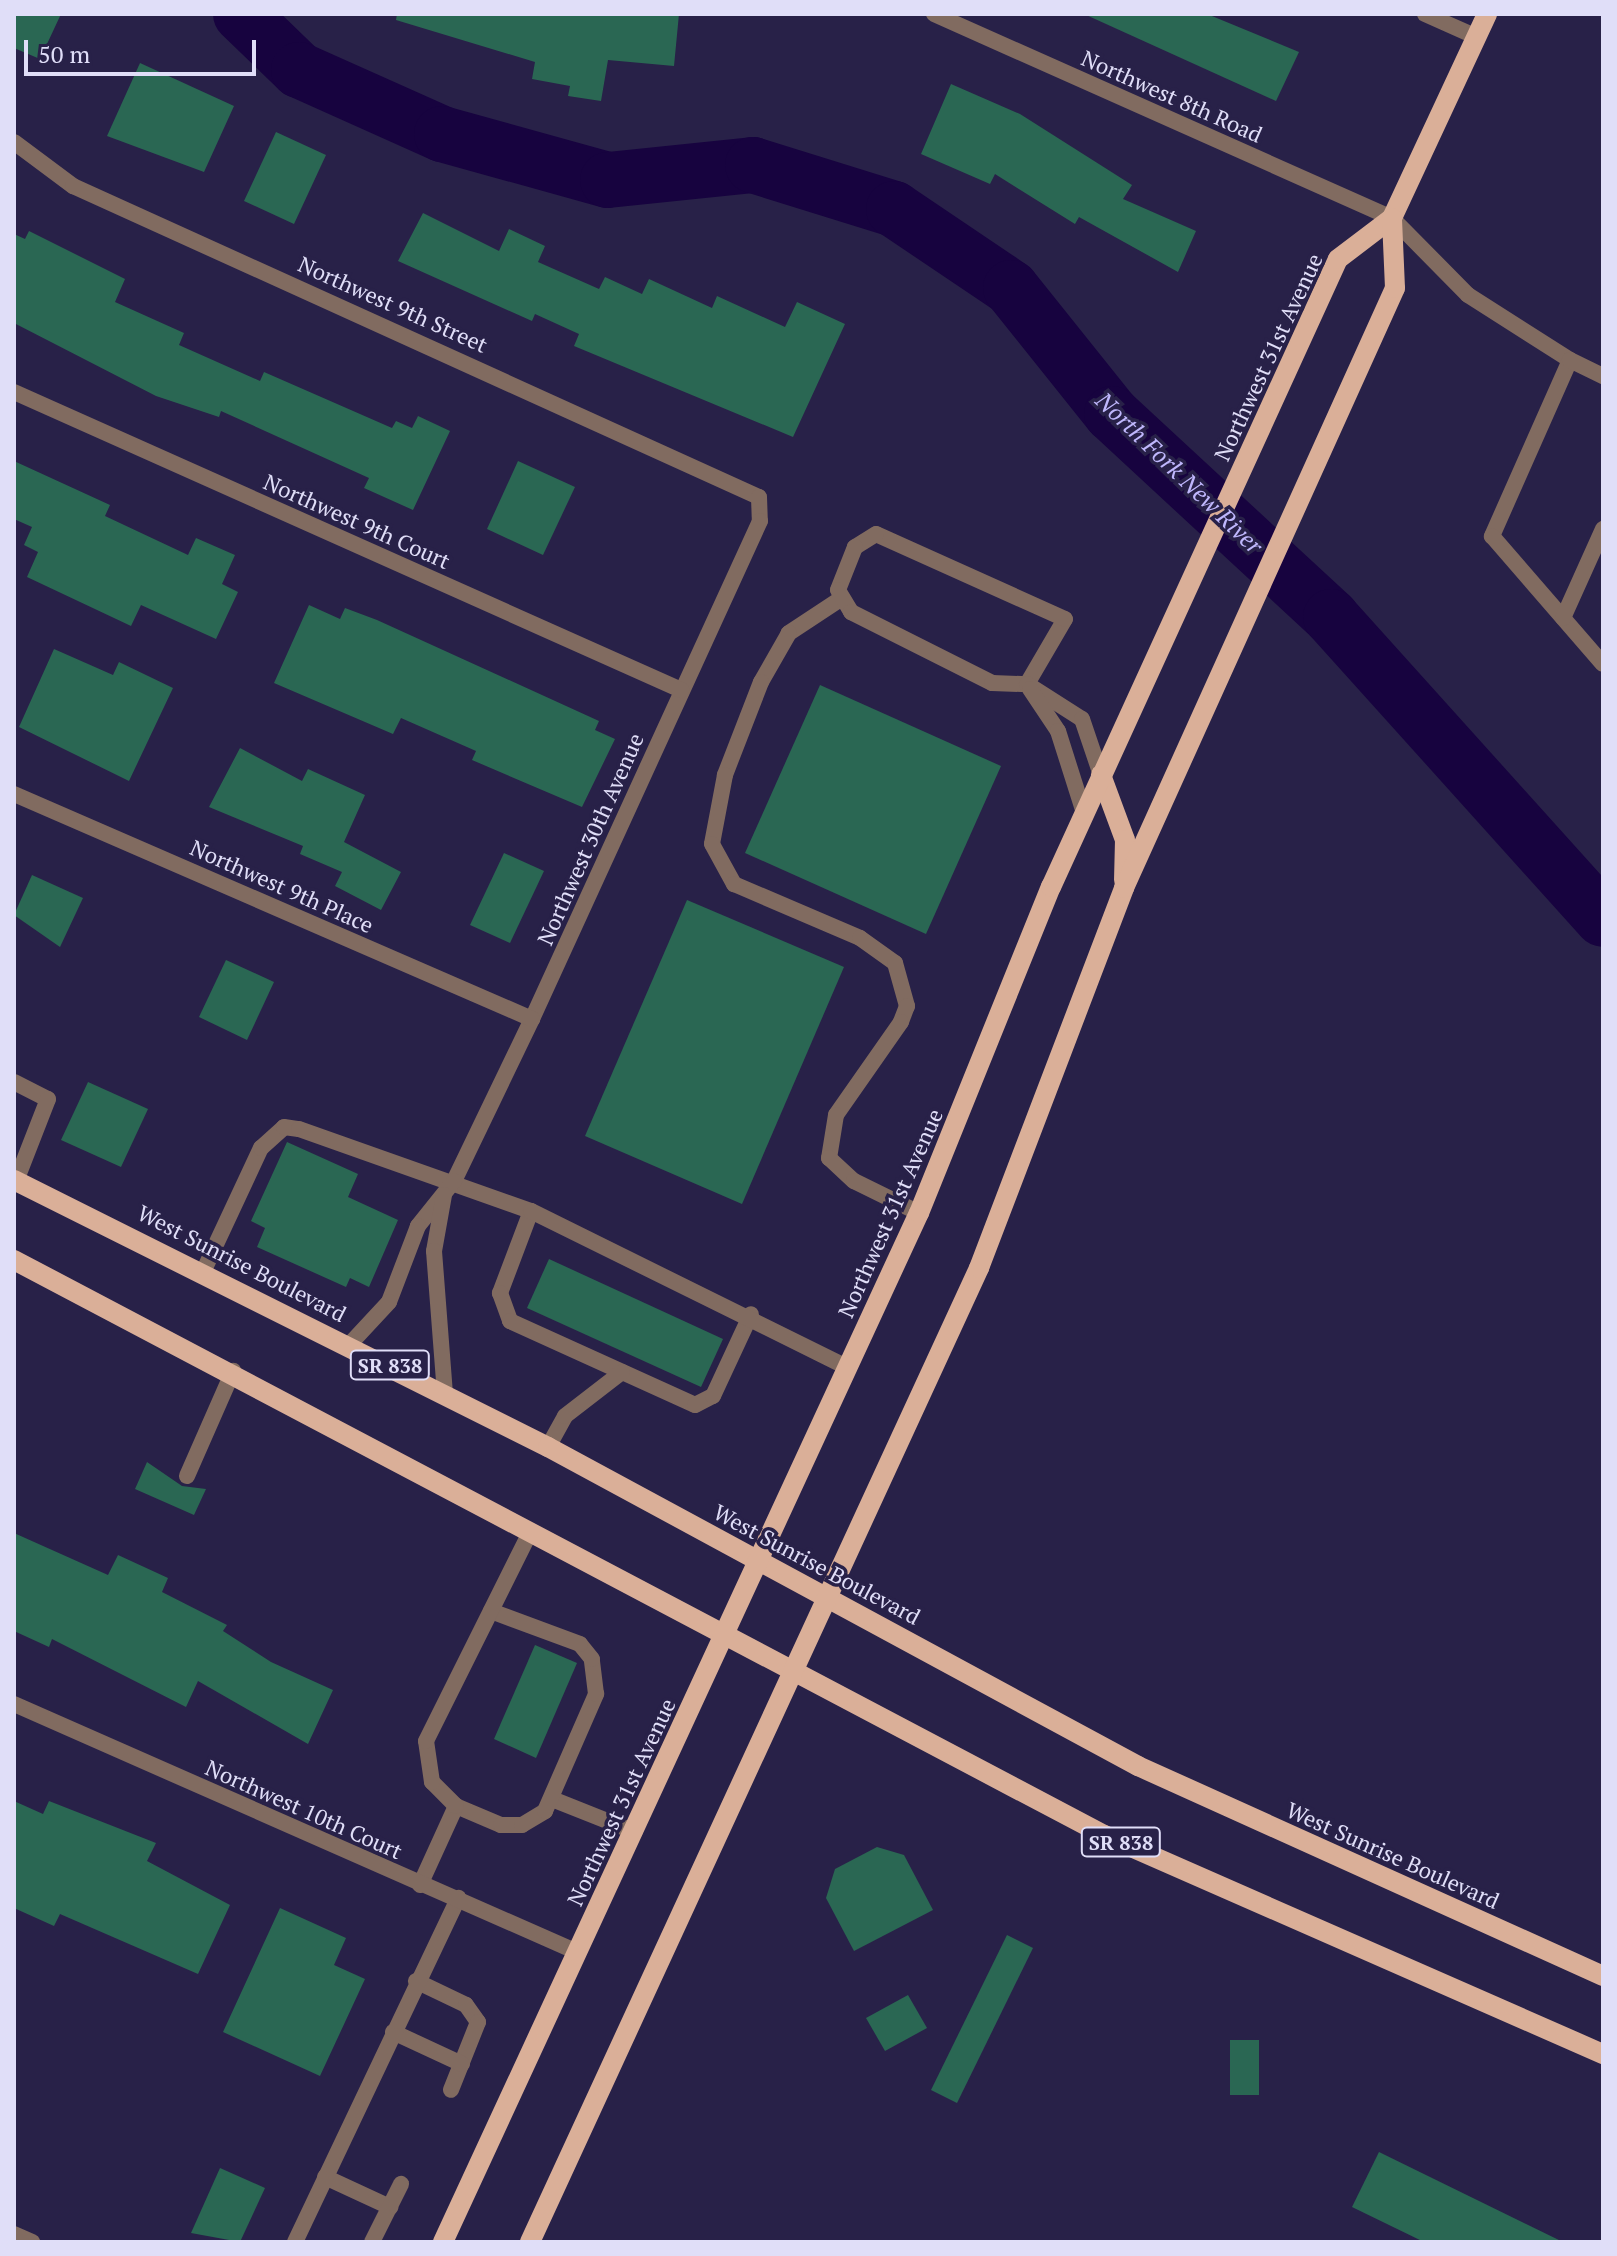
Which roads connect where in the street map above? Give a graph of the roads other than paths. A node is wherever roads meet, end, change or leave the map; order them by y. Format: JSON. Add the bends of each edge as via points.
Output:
{"nodes":[{"id":1,"x":934,"y":14,"type":"edge"},
{"id":2,"x":1425,"y":14,"type":"edge"},
{"id":3,"x":1487,"y":14,"type":"edge"},
{"id":4,"x":1477,"y":37,"type":"junction"},
{"id":5,"x":14,"y":142,"type":"edge"},
{"id":6,"x":1392,"y":218,"type":"junction"},
{"id":7,"x":1570,"y":360,"type":"junction"},
{"id":8,"x":1603,"y":376,"type":"edge"},
{"id":9,"x":14,"y":392,"type":"edge"},
{"id":10,"x":759,"y":497,"type":"joint"},
{"id":11,"x":1603,"y":529,"type":"edge"},
{"id":12,"x":842,"y":598,"type":"junction"},
{"id":13,"x":1563,"y":618,"type":"junction"},
{"id":14,"x":1603,"y":664,"type":"edge"},
{"id":15,"x":1027,"y":684,"type":"junction"},
{"id":16,"x":681,"y":690,"type":"junction"},
{"id":17,"x":1101,"y":775,"type":"junction"},
{"id":18,"x":14,"y":794,"type":"edge"},
{"id":19,"x":1084,"y":813,"type":"junction"},
{"id":20,"x":1124,"y":888,"type":"junction"},
{"id":21,"x":532,"y":1019,"type":"junction"},
{"id":22,"x":14,"y":1082,"type":"edge"},
{"id":23,"x":15,"y":1180,"type":"edge"},
{"id":24,"x":449,"y":1187,"type":"junction"},
{"id":25,"x":531,"y":1211,"type":"junction"},
{"id":26,"x":919,"y":1213,"type":"junction"},
{"id":27,"x":14,"y":1260,"type":"edge"},
{"id":28,"x":204,"y":1270,"type":"junction"},
{"id":29,"x":751,"y":1314,"type":"junction"},
{"id":30,"x":350,"y":1344,"type":"junction"},
{"id":31,"x":847,"y":1367,"type":"junction"},
{"id":32,"x":233,"y":1371,"type":"junction"},
{"id":33,"x":622,"y":1372,"type":"junction"},
{"id":34,"x":445,"y":1394,"type":"junction"},
{"id":35,"x":548,"y":1447,"type":"junction"},
{"id":36,"x":187,"y":1476,"type":"dead end"},
{"id":37,"x":530,"y":1532,"type":"junction"},
{"id":38,"x":760,"y":1560,"type":"junction"},
{"id":39,"x":829,"y":1597,"type":"junction"},
{"id":40,"x":491,"y":1611,"type":"junction"},
{"id":41,"x":724,"y":1637,"type":"junction"},
{"id":42,"x":793,"y":1675,"type":"junction"},
{"id":43,"x":14,"y":1704,"type":"edge"},
{"id":44,"x":552,"y":1799,"type":"junction"},
{"id":45,"x":456,"y":1806,"type":"junction"},
{"id":46,"x":635,"y":1832,"type":"junction"},
{"id":47,"x":420,"y":1885,"type":"junction"},
{"id":48,"x":458,"y":1898,"type":"junction"},
{"id":49,"x":577,"y":1952,"type":"junction"},
{"id":50,"x":1603,"y":1976,"type":"edge"},
{"id":51,"x":416,"y":1981,"type":"junction"},
{"id":52,"x":393,"y":2032,"type":"junction"},
{"id":53,"x":1603,"y":2054,"type":"edge"},
{"id":54,"x":462,"y":2064,"type":"junction"},
{"id":55,"x":451,"y":2090,"type":"dead end"},
{"id":56,"x":325,"y":2177,"type":"junction"},
{"id":57,"x":401,"y":2184,"type":"dead end"},
{"id":58,"x":390,"y":2207,"type":"junction"},
{"id":59,"x":14,"y":2234,"type":"edge"},
{"id":60,"x":32,"y":2242,"type":"edge"},
{"id":61,"x":295,"y":2242,"type":"edge"},
{"id":62,"x":372,"y":2242,"type":"edge"},
{"id":63,"x":443,"y":2242,"type":"edge"},
{"id":64,"x":530,"y":2242,"type":"edge"}],
"edges":[{"from":1,"to":6,"type":"street","name":"Northwest 8th Road"},
{"from":2,"to":4,"type":"street"},
{"from":3,"to":4,"type":"main road","name":"Northwest 31st Avenue"},
{"from":4,"to":6,"type":"main road","name":"Northwest 31st Avenue"},
{"from":5,"to":10,"type":"street","name":"Northwest 9th Street","via":[[73,186]]},
{"from":6,"to":7,"type":"street","via":[[1468,295]]},
{"from":6,"to":17,"type":"main road","name":"Northwest 31st Avenue","via":[[1338,259]]},
{"from":6,"to":20,"type":"main road","name":"Northwest 31st Avenue","via":[[1395,288]]},
{"from":7,"to":8,"type":"street"},
{"from":7,"to":13,"type":"street","via":[[1492,536]]},
{"from":9,"to":16,"type":"street","name":"Northwest 9th Court"},
{"from":10,"to":16,"type":"street","name":"Northwest 30th Avenue","via":[[760,521]]},
{"from":11,"to":13,"type":"street"},
{"from":12,"to":15,"type":"street","via":[[851,612],[992,683]]},
{"from":12,"to":15,"type":"street","via":[[838,590],[855,547],[876,534],[1065,619]]},
{"from":12,"to":26,"type":"street","via":[[789,633],[761,682],[725,775],[712,844],[734,884],[860,938],[895,963],[907,1006],[836,1115],[829,1158],[854,1181]]},
{"from":13,"to":14,"type":"street"},
{"from":15,"to":17,"type":"street","via":[[1085,721]]},
{"from":15,"to":19,"type":"street","via":[[1058,731]]},
{"from":16,"to":21,"type":"street","name":"Northwest 30th Avenue"},
{"from":17,"to":19,"type":"main road","name":"Northwest 31st Avenue"},
{"from":17,"to":20,"type":"main road","via":[[1125,840]]},
{"from":18,"to":21,"type":"street","name":"Northwest 9th Place"},
{"from":19,"to":26,"type":"main road","name":"Northwest 31st Avenue"},
{"from":20,"to":39,"type":"main road","name":"Northwest 31st Avenue","via":[[979,1268]]},
{"from":21,"to":24,"type":"street","name":"Northwest 30th Avenue"},
{"from":22,"to":23,"type":"street","via":[[48,1099]]},
{"from":23,"to":28,"type":"main road","name":"West Sunrise Boulevard","number":"SR 838"},
{"from":24,"to":25,"type":"street"},
{"from":24,"to":28,"type":"street","via":[[284,1127],[261,1148]]},
{"from":24,"to":30,"type":"street","name":"Northwest 30th Avenue","via":[[418,1226],[389,1302]]},
{"from":24,"to":34,"type":"street","name":"Northwest 30th Avenue","via":[[434,1251]]},
{"from":25,"to":29,"type":"street"},
{"from":25,"to":33,"type":"street","via":[[500,1293],[510,1321]]},
{"from":26,"to":31,"type":"main road","name":"Northwest 31st Avenue"},
{"from":27,"to":32,"type":"main road","number":"SR 838"},
{"from":28,"to":30,"type":"main road","name":"West Sunrise Boulevard","number":"SR 838"},
{"from":29,"to":31,"type":"street"},
{"from":29,"to":33,"type":"street","via":[[713,1396],[695,1405]]},
{"from":30,"to":34,"type":"main road","name":"West Sunrise Boulevard","number":"SR 838"},
{"from":31,"to":38,"type":"main road","name":"Northwest 31st Avenue"},
{"from":32,"to":36,"type":"street"},
{"from":32,"to":37,"type":"main road","number":"SR 838"},
{"from":33,"to":35,"type":"street","via":[[565,1416]]},
{"from":34,"to":35,"type":"main road","name":"West Sunrise Boulevard","number":"SR 838"},
{"from":35,"to":38,"type":"main road","name":"West Sunrise Boulevard","number":"SR 838"},
{"from":37,"to":40,"type":"street"},
{"from":37,"to":41,"type":"main road","number":"SR 838"},
{"from":38,"to":39,"type":"main road","name":"West Sunrise Boulevard","number":"SR 838"},
{"from":38,"to":41,"type":"main road","name":"Northwest 31st Avenue"},
{"from":39,"to":42,"type":"main road","name":"Northwest 31st Avenue"},
{"from":39,"to":50,"type":"main road","name":"West Sunrise Boulevard","number":"SR 838","via":[[1138,1766]]},
{"from":40,"to":44,"type":"street","via":[[580,1644],[592,1659],[596,1694]]},
{"from":40,"to":45,"type":"street","via":[[426,1741],[432,1782]]},
{"from":41,"to":42,"type":"main road","number":"SR 838"},
{"from":41,"to":46,"type":"main road","name":"Northwest 31st Avenue"},
{"from":42,"to":53,"type":"main road","number":"SR 838","via":[[1104,1835]]},
{"from":42,"to":64,"type":"main road","name":"Northwest 31st Avenue"},
{"from":43,"to":47,"type":"street","name":"Northwest 10th Court"},
{"from":44,"to":45,"type":"street","via":[[522,1825],[501,1825]]},
{"from":44,"to":46,"type":"street"},
{"from":45,"to":47,"type":"street"},
{"from":46,"to":49,"type":"main road","name":"Northwest 31st Avenue"},
{"from":47,"to":48,"type":"street","name":"Northwest 10th Court"},
{"from":48,"to":49,"type":"street","name":"Northwest 10th Court"},
{"from":48,"to":51,"type":"street"},
{"from":49,"to":63,"type":"main road","name":"Northwest 31st Avenue"},
{"from":51,"to":52,"type":"street"},
{"from":51,"to":54,"type":"street","via":[[466,2005],[478,2022]]},
{"from":52,"to":54,"type":"street"},
{"from":52,"to":56,"type":"street"},
{"from":54,"to":55,"type":"street"},
{"from":56,"to":58,"type":"street"},
{"from":56,"to":61,"type":"street"},
{"from":57,"to":58,"type":"street"},
{"from":58,"to":62,"type":"street"},
{"from":59,"to":60,"type":"street"}]}
